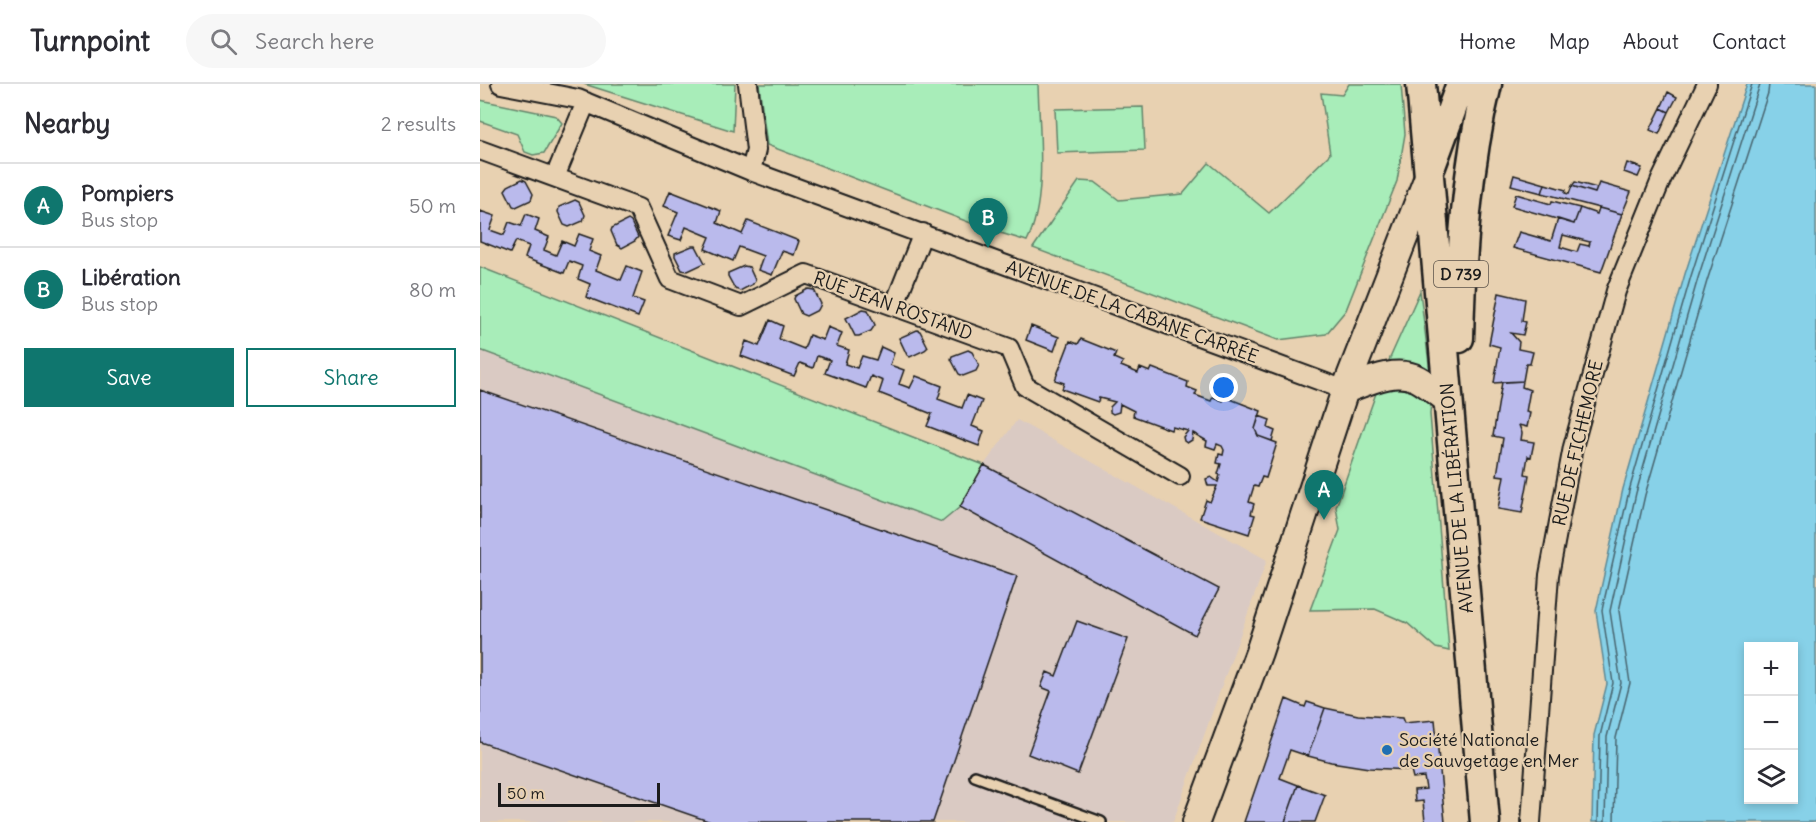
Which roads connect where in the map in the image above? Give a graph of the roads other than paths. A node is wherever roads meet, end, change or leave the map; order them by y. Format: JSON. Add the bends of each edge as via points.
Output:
{"nodes":[{"id":1,"x":501,"y":84,"type":"edge"},
{"id":2,"x":748,"y":84,"type":"edge"},
{"id":3,"x":1421,"y":84,"type":"edge"},
{"id":4,"x":1461,"y":84,"type":"edge"},
{"id":5,"x":1487,"y":84,"type":"edge"},
{"id":6,"x":1707,"y":84,"type":"edge"},
{"id":7,"x":586,"y":102,"type":"junction"},
{"id":8,"x":480,"y":150,"type":"edge"},
{"id":9,"x":751,"y":171,"type":"junction"},
{"id":10,"x":1429,"y":174,"type":"junction"},
{"id":11,"x":555,"y":177,"type":"junction"},
{"id":12,"x":923,"y":233,"type":"junction"},
{"id":13,"x":894,"y":306,"type":"junction"},
{"id":14,"x":1345,"y":390,"type":"junction"},
{"id":15,"x":1449,"y":401,"type":"junction"},
{"id":16,"x":1455,"y":466,"type":"junction"},
{"id":17,"x":1180,"y":476,"type":"dead end"},
{"id":18,"x":975,"y":776,"type":"dead end"},
{"id":19,"x":1101,"y":822,"type":"edge"},
{"id":20,"x":1196,"y":822,"type":"edge"},
{"id":21,"x":1485,"y":822,"type":"edge"},
{"id":22,"x":1531,"y":822,"type":"edge"}],
"edges":[{"from":1,"to":7,"type":"street","name":"AVENUE DE LA CABANE CARRÉE"},
{"from":2,"to":9,"type":"street","via":[[756,150]]},
{"from":3,"to":10,"type":"main road","number":"D 739"},
{"from":4,"to":10,"type":"main road","number":"D 739"},
{"from":5,"to":16,"type":"main road","number":"D 739","via":[[1461,267]]},
{"from":6,"to":22,"type":"street","name":"RUE DE FICHEMORE","via":[[1661,180],[1616,291],[1573,447],[1549,575]]},
{"from":7,"to":9,"type":"street","name":"AVENUE DE LA CABANE CARRÉE"},
{"from":7,"to":11,"type":"street"},
{"from":8,"to":11,"type":"street","name":"RUE JEAN ROSTAND"},
{"from":9,"to":12,"type":"street","name":"AVENUE DE LA CABANE CARRÉE"},
{"from":10,"to":14,"type":"main road"},
{"from":10,"to":15,"type":"main road","name":"AVENUE DE LA LIBÉRATION","number":"D 739"},
{"from":11,"to":13,"type":"street","name":"RUE JEAN ROSTAND","via":[[638,208],[670,279],[680,283],[741,306],[806,274]]},
{"from":12,"to":13,"type":"street"},
{"from":12,"to":14,"type":"street","name":"AVENUE DE LA CABANE CARRÉE"},
{"from":13,"to":17,"type":"street","name":"RUE JEAN ROSTAND","via":[[1009,348],[1025,386]]},
{"from":14,"to":15,"type":"main road","via":[[1382,376],[1401,375],[1416,378]]},
{"from":14,"to":20,"type":"main road","via":[[1259,652]]},
{"from":15,"to":16,"type":"main road","name":"AVENUE DE LA LIBÉRATION","number":"D 739"},
{"from":16,"to":21,"type":"main road","name":"AVENUE DE LA LIBÉRATION","number":"D 739"},
{"from":18,"to":19,"type":"lane"}]}
